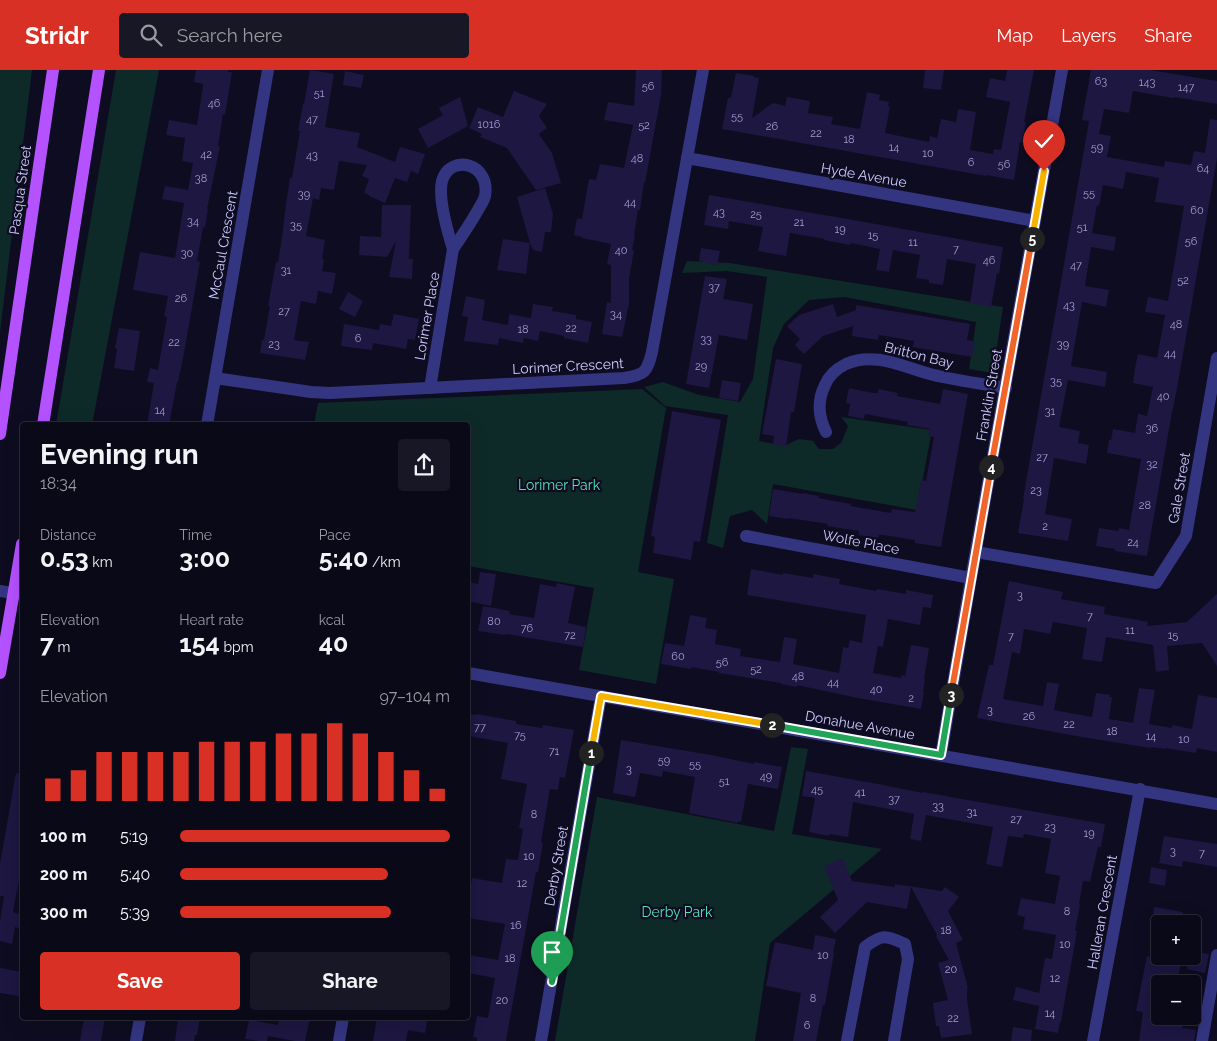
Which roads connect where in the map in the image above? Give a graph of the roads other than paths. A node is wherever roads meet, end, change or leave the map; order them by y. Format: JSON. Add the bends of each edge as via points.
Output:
{"nodes":[{"id":1,"x":53,"y":70,"type":"edge"},
{"id":2,"x":99,"y":70,"type":"edge"},
{"id":3,"x":268,"y":70,"type":"edge"},
{"id":4,"x":703,"y":70,"type":"edge"},
{"id":5,"x":1062,"y":70,"type":"edge"},
{"id":6,"x":687,"y":158,"type":"junction"},
{"id":7,"x":1035,"y":221,"type":"junction"},
{"id":8,"x":453,"y":249,"type":"junction"},
{"id":9,"x":1217,"y":358,"type":"edge"},
{"id":10,"x":215,"y":378,"type":"junction"},
{"id":11,"x":430,"y":388,"type":"junction"},
{"id":12,"x":1006,"y":388,"type":"junction"},
{"id":13,"x":42,"y":422,"type":"edge"},
{"id":14,"x":208,"y":422,"type":"edge"},
{"id":15,"x":826,"y":432,"type":"dead end"},
{"id":16,"x":0,"y":434,"type":"edge"},
{"id":17,"x":746,"y":536,"type":"dead end"},
{"id":18,"x":976,"y":552,"type":"junction"},
{"id":19,"x":20,"y":569,"type":"edge"},
{"id":20,"x":971,"y":578,"type":"junction"},
{"id":21,"x":0,"y":591,"type":"edge"},
{"id":22,"x":18,"y":594,"type":"edge"},
{"id":23,"x":0,"y":673,"type":"edge"},
{"id":24,"x":470,"y":673,"type":"edge"},
{"id":25,"x":601,"y":696,"type":"junction"},
{"id":26,"x":941,"y":755,"type":"junction"},
{"id":27,"x":1140,"y":789,"type":"junction"},
{"id":28,"x":1217,"y":804,"type":"edge"},
{"id":29,"x":1217,"y":955,"type":"edge"},
{"id":30,"x":140,"y":1020,"type":"edge"},
{"id":31,"x":343,"y":1020,"type":"edge"},
{"id":32,"x":136,"y":1041,"type":"edge"},
{"id":33,"x":339,"y":1041,"type":"edge"},
{"id":34,"x":541,"y":1041,"type":"edge"},
{"id":35,"x":847,"y":1041,"type":"edge"},
{"id":36,"x":894,"y":1041,"type":"edge"},
{"id":37,"x":1093,"y":1041,"type":"edge"},
{"id":38,"x":1202,"y":1041,"type":"edge"}],
"edges":[{"from":1,"to":16,"type":"main road","name":"Pasqua Street"},
{"from":2,"to":13,"type":"main road"},
{"from":3,"to":10,"type":"street","name":"McCaul Crescent"},
{"from":4,"to":6,"type":"street","name":"Lorimer Crescent"},
{"from":5,"to":7,"type":"street","name":"Franklin Street"},
{"from":6,"to":7,"type":"street","name":"Hyde Avenue"},
{"from":6,"to":11,"type":"street","name":"Lorimer Crescent","via":[[650,363],[645,372],[624,378]]},
{"from":7,"to":12,"type":"street","name":"Franklin Street"},
{"from":8,"to":8,"type":"street","name":"Lorimer Place","via":[[484,198],[486,186],[483,177],[468,165],[457,165],[442,180],[446,228]]},
{"from":8,"to":11,"type":"street","name":"Lorimer Place"},
{"from":9,"to":18,"type":"street","name":"Gale Street","via":[[1186,536],[1156,583]]},
{"from":10,"to":11,"type":"street","name":"Lorimer Crescent","via":[[330,393]]},
{"from":10,"to":14,"type":"street","name":"McCaul Crescent"},
{"from":12,"to":15,"type":"street","name":"Britton Bay","via":[[938,376],[888,361],[863,359],[840,367],[827,380],[819,401],[819,413]]},
{"from":12,"to":18,"type":"street","name":"Franklin Street"},
{"from":17,"to":20,"type":"street","name":"Wolfe Place"},
{"from":18,"to":20,"type":"street","name":"Franklin Street"},
{"from":19,"to":22,"type":"main road"},
{"from":20,"to":26,"type":"street","name":"Franklin Street"},
{"from":21,"to":22,"type":"street"},
{"from":22,"to":23,"type":"main road"},
{"from":24,"to":25,"type":"street","name":"Donahue Avenue"},
{"from":25,"to":26,"type":"street","name":"Donahue Avenue"},
{"from":25,"to":34,"type":"street","name":"Derby Street"},
{"from":26,"to":27,"type":"street","name":"Donahue Avenue"},
{"from":27,"to":28,"type":"street","name":"Donahue Avenue"},
{"from":27,"to":37,"type":"street","name":"Halleran Crescent"},
{"from":29,"to":38,"type":"street"},
{"from":30,"to":32,"type":"street"},
{"from":31,"to":33,"type":"street"},
{"from":35,"to":36,"type":"street","via":[[865,947],[876,939],[890,936],[905,944],[908,960]]}]}
